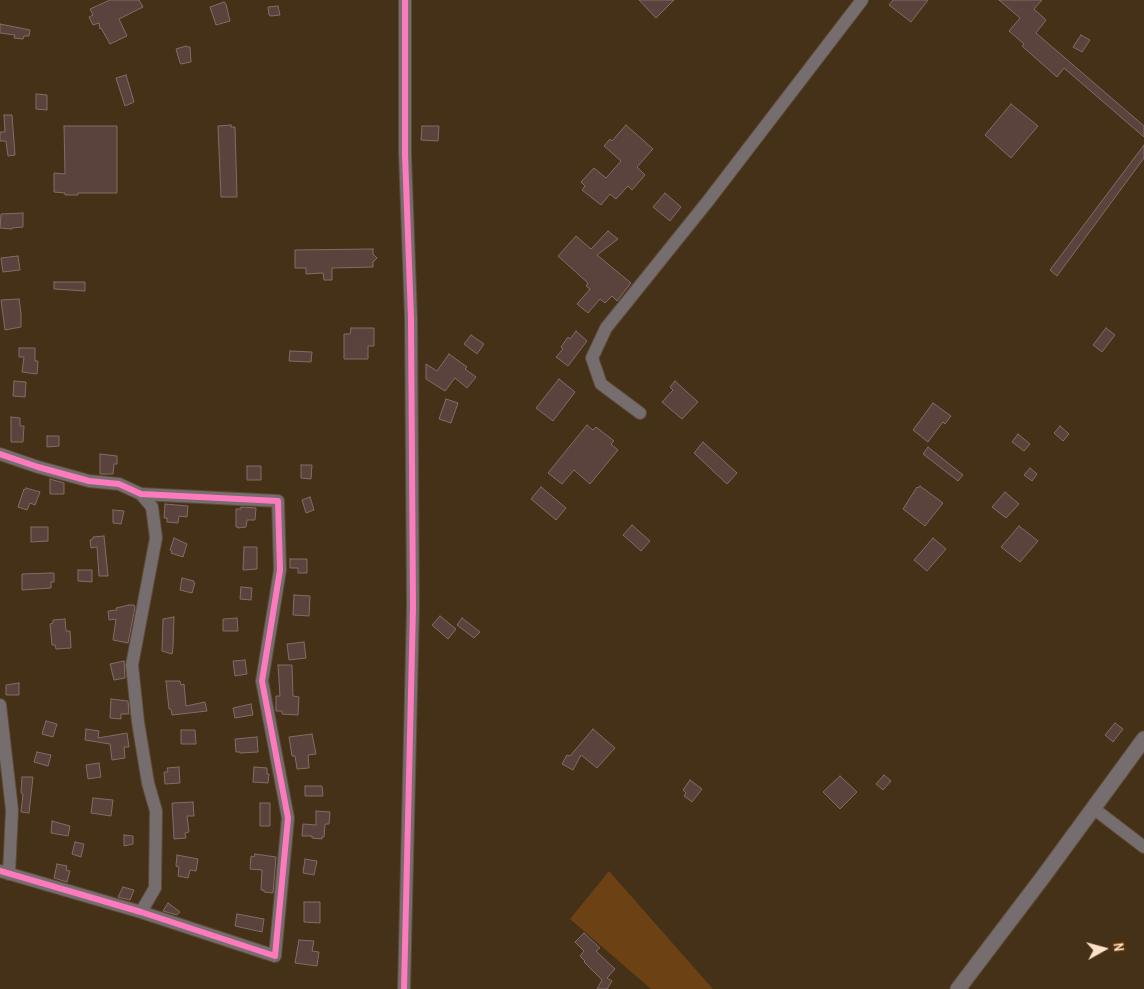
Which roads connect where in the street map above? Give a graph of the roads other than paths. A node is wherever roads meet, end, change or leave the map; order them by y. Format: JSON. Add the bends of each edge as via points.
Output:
{"nodes":[{"id":1,"x":405,"y":0,"type":"edge"},
{"id":2,"x":862,"y":0,"type":"edge"},
{"id":3,"x":640,"y":413,"type":"dead end"},
{"id":4,"x":0,"y":454,"type":"edge"},
{"id":5,"x":140,"y":494,"type":"junction"},
{"id":6,"x":0,"y":705,"type":"edge"},
{"id":7,"x":1144,"y":739,"type":"edge"},
{"id":8,"x":1093,"y":808,"type":"junction"},
{"id":9,"x":1144,"y":847,"type":"edge"},
{"id":10,"x":5,"y":872,"type":"edge"},
{"id":11,"x":141,"y":912,"type":"junction"},
{"id":12,"x":404,"y":989,"type":"edge"},
{"id":13,"x":958,"y":989,"type":"edge"}],
"edges":[{"from":1,"to":12,"type":"street","via":[[414,608]]},
{"from":2,"to":3,"type":"street","via":[[606,328],[592,358],[601,384]]},
{"from":4,"to":5,"type":"street","via":[[89,481],[119,484]]},
{"from":5,"to":11,"type":"street","via":[[152,507],[156,538],[132,665],[148,783],[156,811],[154,888]]},
{"from":5,"to":11,"type":"street","via":[[278,501],[280,570],[262,681],[288,818],[274,956]]},
{"from":6,"to":10,"type":"street","via":[[12,810]]},
{"from":7,"to":8,"type":"street"},
{"from":8,"to":9,"type":"street"},
{"from":8,"to":13,"type":"street"},
{"from":10,"to":11,"type":"street"}]}
